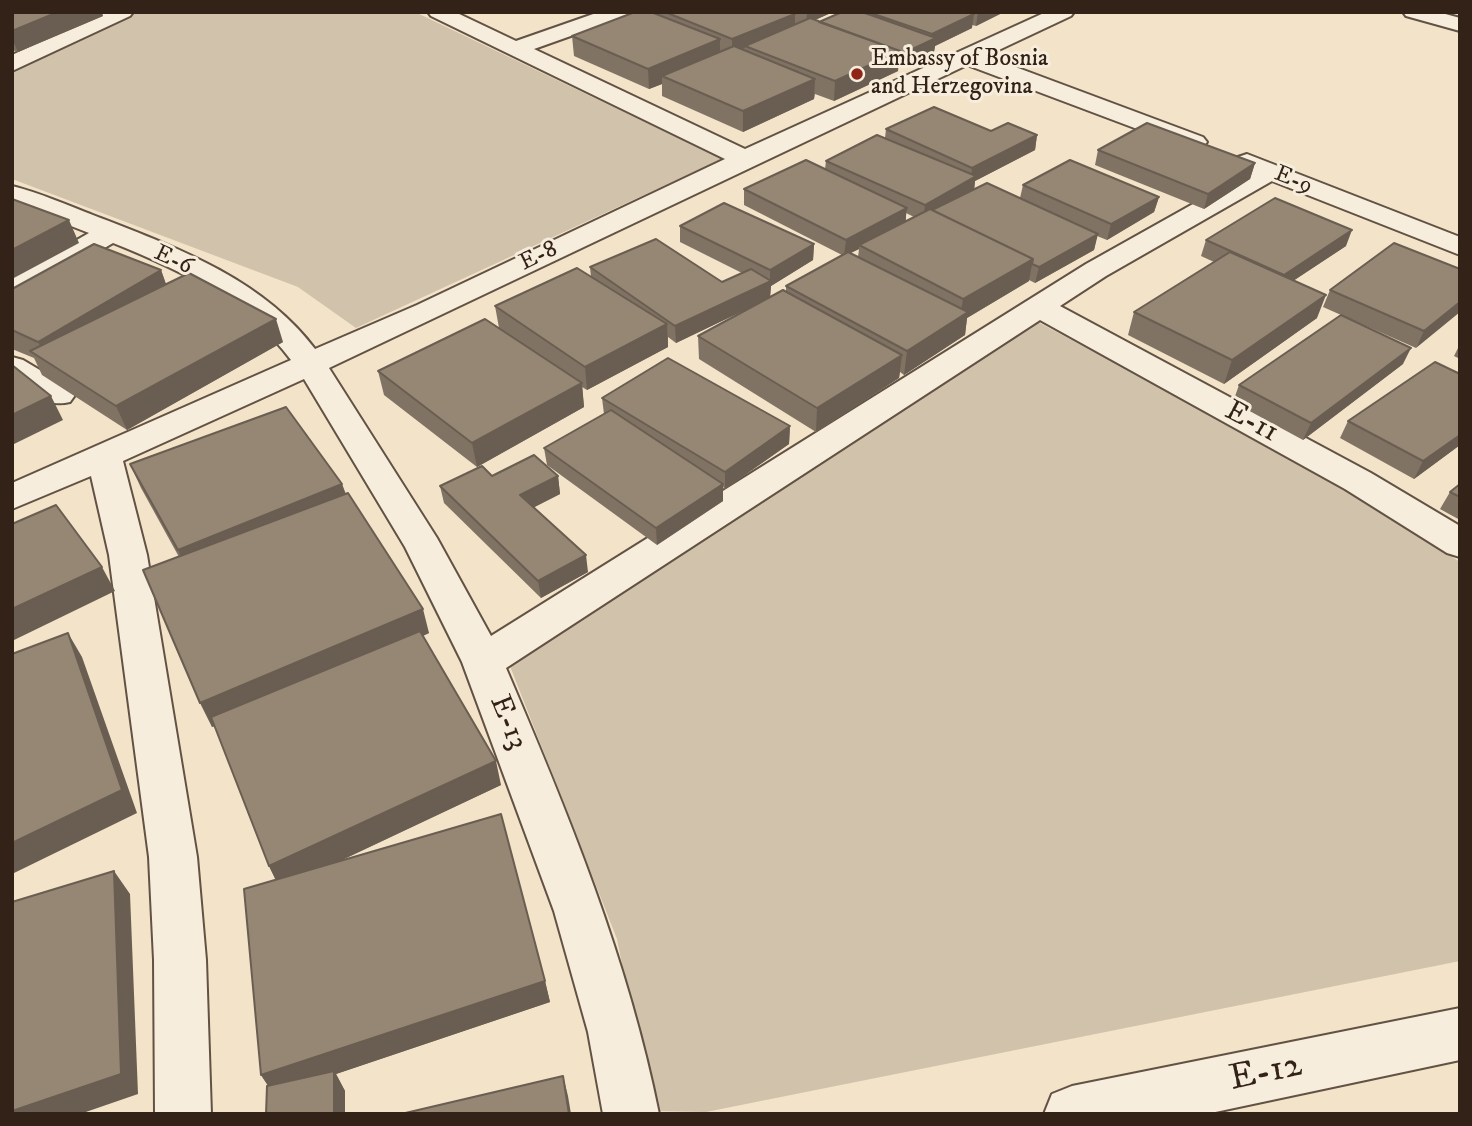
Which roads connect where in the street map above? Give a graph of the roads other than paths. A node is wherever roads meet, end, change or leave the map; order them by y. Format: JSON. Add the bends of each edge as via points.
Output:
{"nodes":[{"id":1,"x":122,"y":12,"type":"edge"},
{"id":2,"x":438,"y":12,"type":"edge"},
{"id":3,"x":620,"y":12,"type":"edge"},
{"id":4,"x":1413,"y":12,"type":"edge"},
{"id":5,"x":1061,"y":13,"type":"edge"},
{"id":6,"x":1460,"y":26,"type":"edge"},
{"id":7,"x":516,"y":48,"type":"junction"},
{"id":8,"x":967,"y":57,"type":"junction"},
{"id":9,"x":12,"y":64,"type":"edge"},
{"id":10,"x":744,"y":159,"type":"junction"},
{"id":11,"x":1270,"y":172,"type":"junction"},
{"id":12,"x":12,"y":194,"type":"edge"},
{"id":13,"x":110,"y":233,"type":"junction"},
{"id":14,"x":1460,"y":247,"type":"edge"},
{"id":15,"x":12,"y":290,"type":"edge"},
{"id":16,"x":1039,"y":307,"type":"junction"},
{"id":17,"x":310,"y":364,"type":"junction"},
{"id":18,"x":12,"y":367,"type":"edge"},
{"id":19,"x":58,"y":395,"type":"edge"},
{"id":20,"x":104,"y":456,"type":"junction"},
{"id":21,"x":12,"y":497,"type":"edge"},
{"id":22,"x":1460,"y":544,"type":"edge"},
{"id":23,"x":483,"y":662,"type":"junction"},
{"id":24,"x":1460,"y":1034,"type":"edge"},
{"id":25,"x":183,"y":1114,"type":"edge"},
{"id":26,"x":631,"y":1114,"type":"edge"},
{"id":27,"x":1072,"y":1114,"type":"edge"}],
"edges":[{"from":1,"to":9,"type":"street"},
{"from":2,"to":7,"type":"street"},
{"from":3,"to":7,"type":"street"},
{"from":4,"to":6,"type":"street"},
{"from":5,"to":8,"type":"street","name":"E-8"},
{"from":7,"to":10,"type":"street"},
{"from":8,"to":10,"type":"street","name":"E-8"},
{"from":8,"to":11,"type":"street","name":"E-9"},
{"from":10,"to":17,"type":"street","name":"E-8"},
{"from":11,"to":14,"type":"street","name":"E-9"},
{"from":11,"to":16,"type":"street"},
{"from":12,"to":13,"type":"street","name":"E-6"},
{"from":13,"to":15,"type":"street"},
{"from":13,"to":17,"type":"street","name":"E-6","via":[[208,277],[256,306],[288,334]]},
{"from":16,"to":22,"type":"street","name":"E-11","via":[[1358,481]]},
{"from":16,"to":23,"type":"street"},
{"from":17,"to":20,"type":"street","name":"E-8"},
{"from":17,"to":23,"type":"street","name":"E-13","via":[[393,495]]},
{"from":18,"to":19,"type":"street"},
{"from":20,"to":21,"type":"street","name":"E-8"},
{"from":20,"to":25,"type":"street","via":[[128,555],[173,857]]},
{"from":23,"to":26,"type":"street","name":"E-13","via":[[561,859],[591,949],[622,1061]]},
{"from":24,"to":27,"type":"street","name":"E-12"}]}
